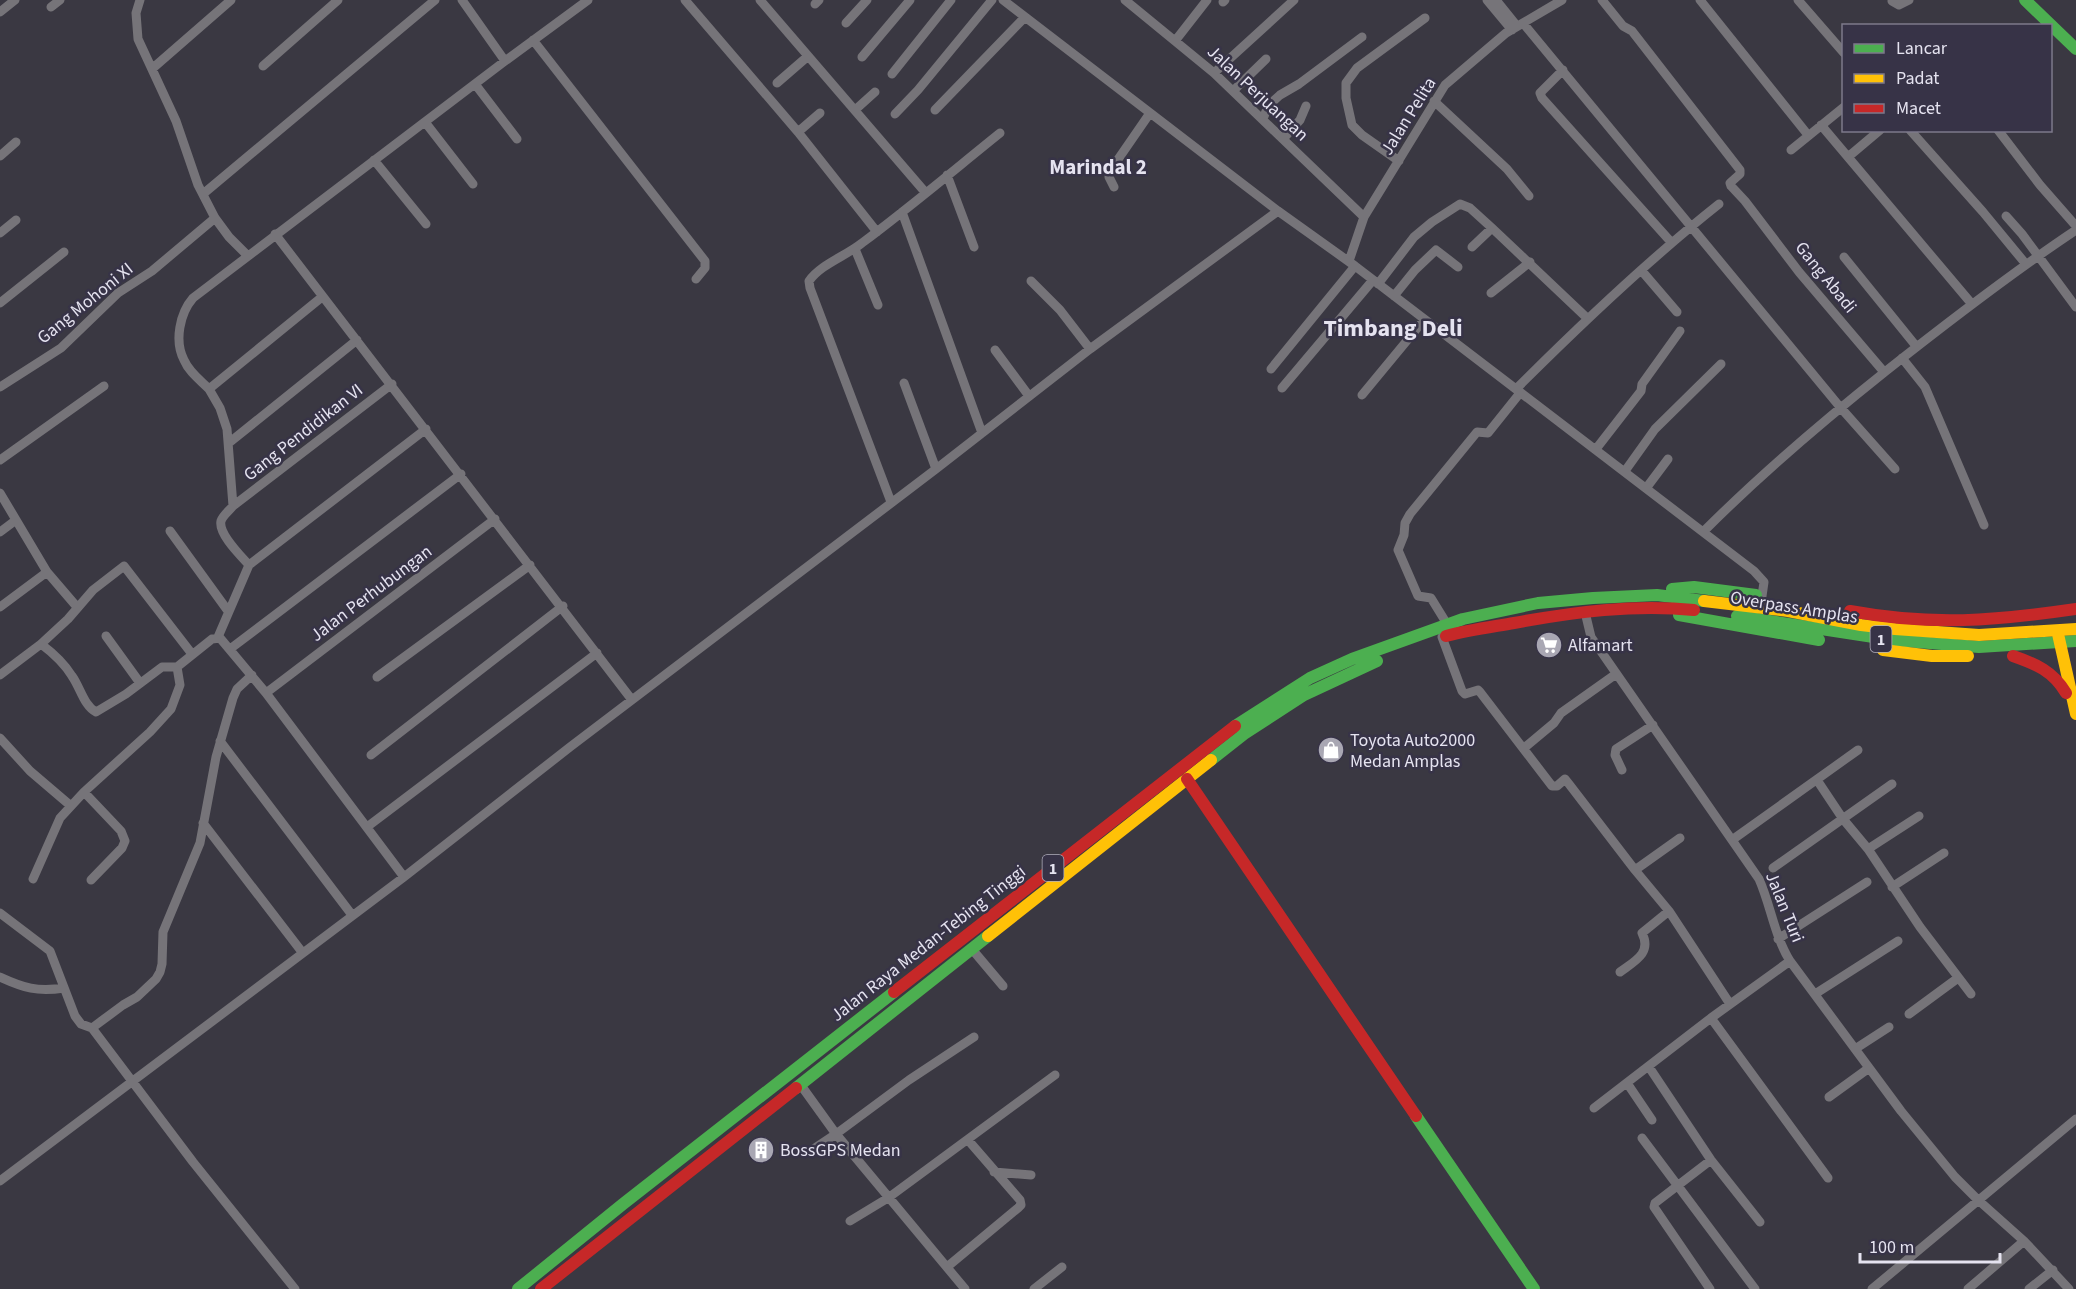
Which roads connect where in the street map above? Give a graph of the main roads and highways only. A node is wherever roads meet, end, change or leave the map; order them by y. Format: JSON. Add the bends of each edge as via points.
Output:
{"nodes":[{"id":1,"x":2025,"y":0,"type":"edge"},
{"id":2,"x":2050,"y":24,"type":"edge"},
{"id":3,"x":2052,"y":26,"type":"edge"},
{"id":4,"x":2076,"y":49,"type":"edge"},
{"id":5,"x":1657,"y":595,"type":"junction"},
{"id":6,"x":1688,"y":604,"type":"junction"},
{"id":7,"x":1650,"y":608,"type":"junction"},
{"id":8,"x":2071,"y":610,"type":"edge"},
{"id":9,"x":2052,"y":613,"type":"junction"},
{"id":10,"x":2076,"y":629,"type":"edge"},
{"id":11,"x":2073,"y":649,"type":"edge"},
{"id":12,"x":2013,"y":656,"type":"junction"},
{"id":13,"x":2075,"y":712,"type":"edge"},
{"id":14,"x":1187,"y":779,"type":"junction"},
{"id":15,"x":518,"y":1289,"type":"edge"},
{"id":16,"x":541,"y":1289,"type":"edge"},
{"id":17,"x":1534,"y":1289,"type":"edge"}],
"edges":[{"from":1,"to":2,"type":"main road"},
{"from":3,"to":4,"type":"main road"},
{"from":5,"to":6,"type":"main road","name":"Overpass Amplas","number":"1"},
{"from":5,"to":9,"type":"main road","via":[[1694,587],[1858,613],[1969,622]]},
{"from":5,"to":15,"type":"main road","name":"Jalan Raya Medan-Tebing Tinggi","number":"1","via":[[1538,603],[1463,619],[1310,678],[1230,729]]},
{"from":6,"to":7,"type":"main road","name":"Overpass Amplas","number":"1"},
{"from":6,"to":10,"type":"main road","name":"Overpass Amplas","number":"1","via":[[1788,611],[1861,625],[1979,635]]},
{"from":6,"to":11,"type":"main road","name":"Overpass Amplas","number":"1","via":[[1893,640]]},
{"from":7,"to":12,"type":"main road","via":[[1704,621],[1908,653]]},
{"from":7,"to":14,"type":"main road","name":"Jalan Raya Medan-Tebing Tinggi","number":"1","via":[[1585,612],[1466,630],[1397,652],[1304,695],[1244,734]]},
{"from":8,"to":9,"type":"main road"},
{"from":8,"to":11,"type":"main road"},
{"from":9,"to":11,"type":"main road"},
{"from":11,"to":12,"type":"main road"},
{"from":11,"to":13,"type":"main road"},
{"from":12,"to":13,"type":"main road","via":[[2055,674]]},
{"from":14,"to":16,"type":"main road","name":"Jalan Raya Medan-Tebing Tinggi","number":"1"},
{"from":14,"to":17,"type":"main road"}]}
